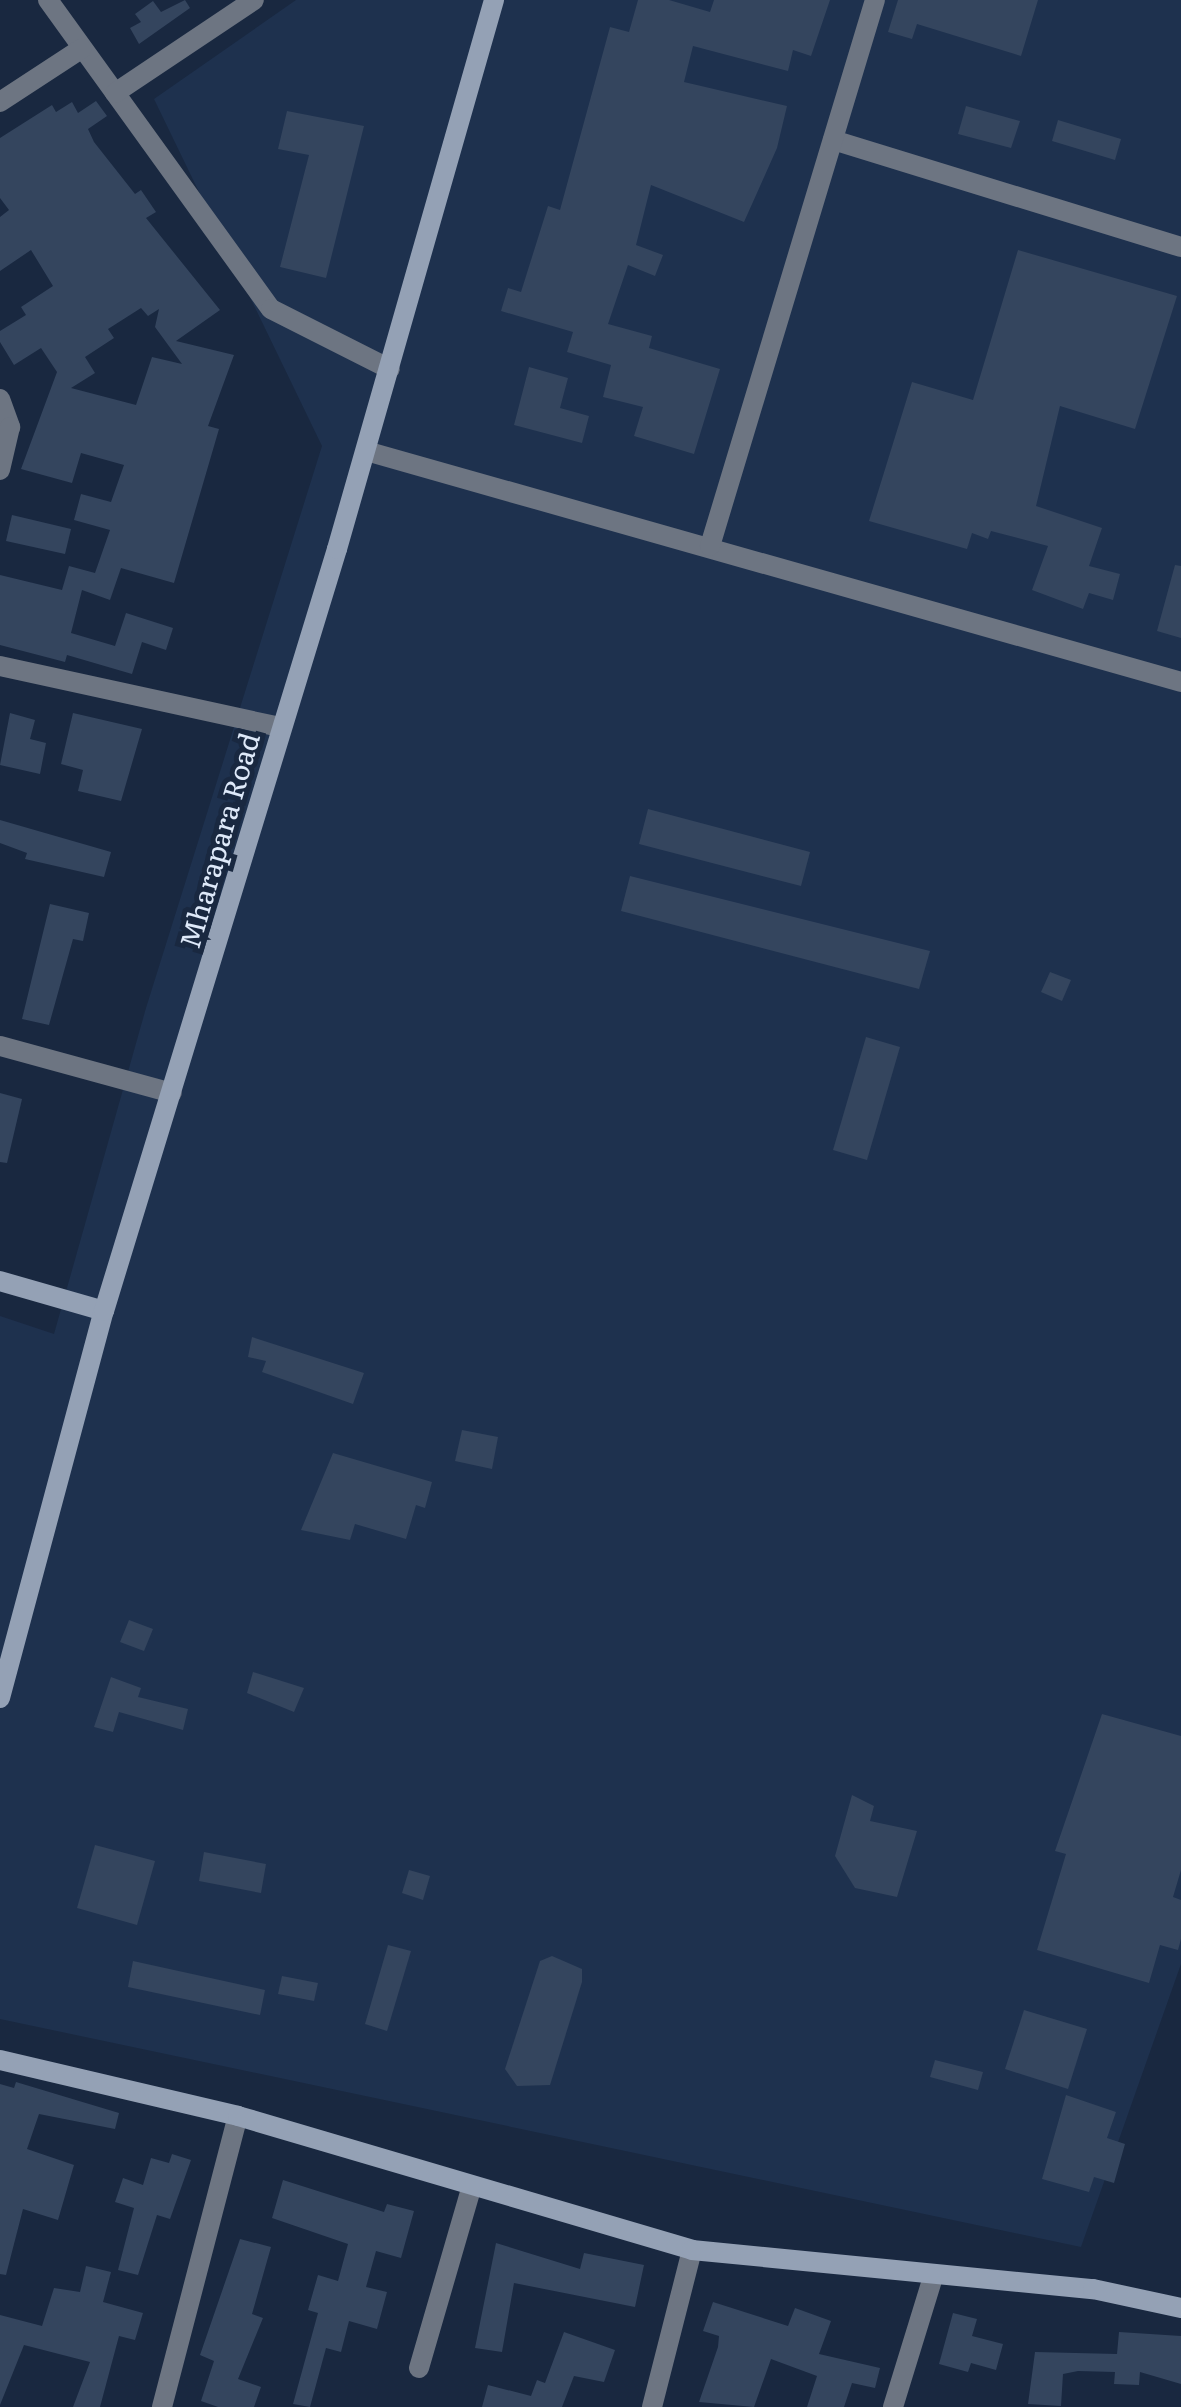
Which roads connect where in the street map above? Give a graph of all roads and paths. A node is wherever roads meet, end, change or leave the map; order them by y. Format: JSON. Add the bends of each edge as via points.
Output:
{"nodes":[{"id":1,"x":48,"y":0,"type":"edge"},
{"id":2,"x":254,"y":0,"type":"edge"},
{"id":3,"x":494,"y":0,"type":"edge"},
{"id":4,"x":874,"y":0,"type":"edge"},
{"id":5,"x":82,"y":49,"type":"junction"},
{"id":6,"x":115,"y":93,"type":"junction"},
{"id":7,"x":0,"y":102,"type":"edge"},
{"id":8,"x":833,"y":140,"type":"junction"},
{"id":9,"x":1181,"y":247,"type":"edge"},
{"id":10,"x":390,"y":370,"type":"junction"},
{"id":11,"x":0,"y":399,"type":"edge"},
{"id":12,"x":366,"y":451,"type":"junction"},
{"id":13,"x":0,"y":470,"type":"edge"},
{"id":14,"x":710,"y":546,"type":"junction"},
{"id":15,"x":0,"y":666,"type":"edge"},
{"id":16,"x":1181,"y":682,"type":"edge"},
{"id":17,"x":280,"y":727,"type":"junction"},
{"id":18,"x":0,"y":1046,"type":"edge"},
{"id":19,"x":172,"y":1093,"type":"junction"},
{"id":20,"x":0,"y":1281,"type":"edge"},
{"id":21,"x":104,"y":1311,"type":"junction"},
{"id":22,"x":0,"y":1698,"type":"edge"},
{"id":23,"x":0,"y":2060,"type":"edge"},
{"id":24,"x":238,"y":2116,"type":"junction"},
{"id":25,"x":472,"y":2186,"type":"junction"},
{"id":26,"x":692,"y":2250,"type":"junction"},
{"id":27,"x":933,"y":2278,"type":"junction"},
{"id":28,"x":1181,"y":2308,"type":"edge"},
{"id":29,"x":419,"y":2368,"type":"dead end"},
{"id":30,"x":162,"y":2407,"type":"edge"},
{"id":31,"x":652,"y":2407,"type":"edge"},
{"id":32,"x":893,"y":2407,"type":"edge"}],
"edges":[{"from":1,"to":5,"type":"street"},
{"from":2,"to":6,"type":"street"},
{"from":3,"to":10,"type":"main road","name":"Mharapara Road"},
{"from":4,"to":8,"type":"street"},
{"from":5,"to":6,"type":"street"},
{"from":5,"to":7,"type":"street"},
{"from":6,"to":10,"type":"street","via":[[271,309]]},
{"from":8,"to":9,"type":"street"},
{"from":8,"to":14,"type":"street"},
{"from":10,"to":12,"type":"main road","name":"Mharapara Road"},
{"from":11,"to":13,"type":"street","via":[[10,427]]},
{"from":12,"to":14,"type":"street"},
{"from":12,"to":17,"type":"main road","name":"Mharapara Road"},
{"from":14,"to":16,"type":"street"},
{"from":15,"to":17,"type":"street"},
{"from":17,"to":19,"type":"main road","name":"Mharapara Road"},
{"from":18,"to":19,"type":"street"},
{"from":19,"to":21,"type":"main road","name":"Mharapara Road"},
{"from":20,"to":21,"type":"main road"},
{"from":21,"to":22,"type":"main road","name":"Mharapara Road"},
{"from":23,"to":24,"type":"main road"},
{"from":24,"to":25,"type":"main road"},
{"from":24,"to":30,"type":"street"},
{"from":25,"to":26,"type":"main road"},
{"from":25,"to":29,"type":"street"},
{"from":26,"to":27,"type":"main road"},
{"from":26,"to":31,"type":"street"},
{"from":27,"to":28,"type":"main road","via":[[1093,2289]]},
{"from":27,"to":32,"type":"street"}]}
